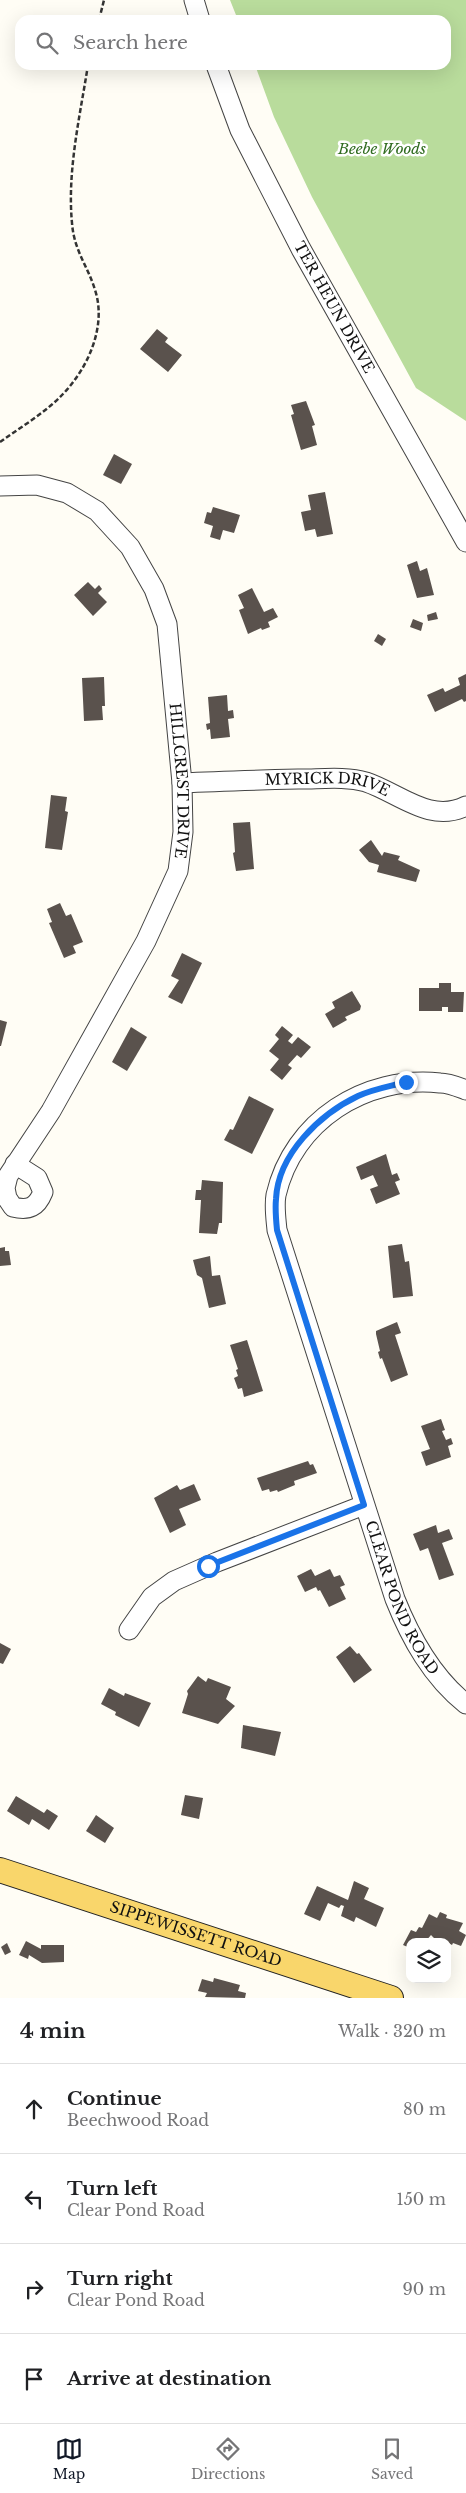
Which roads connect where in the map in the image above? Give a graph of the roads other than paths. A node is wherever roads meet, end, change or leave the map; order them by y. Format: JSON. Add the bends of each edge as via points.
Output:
{"nodes":[{"id":1,"x":194,"y":0,"type":"edge"},
{"id":2,"x":198,"y":15,"type":"edge"},
{"id":3,"x":218,"y":70,"type":"edge"},
{"id":4,"x":0,"y":486,"type":"edge"},
{"id":5,"x":466,"y":542,"type":"edge"},
{"id":6,"x":182,"y":783,"type":"junction"},
{"id":7,"x":466,"y":806,"type":"edge"},
{"id":8,"x":466,"y":1090,"type":"edge"},
{"id":9,"x":15,"y":1164,"type":"dead end"},
{"id":10,"x":364,"y":1505,"type":"junction"},
{"id":11,"x":129,"y":1630,"type":"dead end"},
{"id":12,"x":466,"y":1704,"type":"edge"},
{"id":13,"x":0,"y":1870,"type":"edge"},
{"id":14,"x":391,"y":1998,"type":"edge"}],
"edges":[{"from":1,"to":2,"type":"street"},
{"from":3,"to":5,"type":"street","name":"TER HEUN DRIVE","via":[[240,130],[301,249]]},
{"from":4,"to":6,"type":"street","name":"HILLCREST DRIVE","via":[[37,485],[67,493],[97,511],[130,547],[154,588],[166,624]]},
{"from":6,"to":7,"type":"street","name":"MYRICK DRIVE","via":[[331,778],[366,782],[430,811],[457,810]]},
{"from":6,"to":9,"type":"street","name":"HILLCREST DRIVE","via":[[183,832],[178,871],[146,941],[51,1111]]},
{"from":8,"to":10,"type":"street","name":"CLEAR POND ROAD","via":[[442,1083],[406,1082],[360,1095],[326,1114],[301,1138],[284,1169],[276,1198],[277,1230]]},
{"from":10,"to":11,"type":"street","via":[[174,1581],[152,1597]]},
{"from":10,"to":12,"type":"street","name":"CLEAR POND ROAD","via":[[406,1624],[436,1674]]},
{"from":13,"to":14,"type":"main road","name":"SIPPEWISSETT ROAD"}]}
